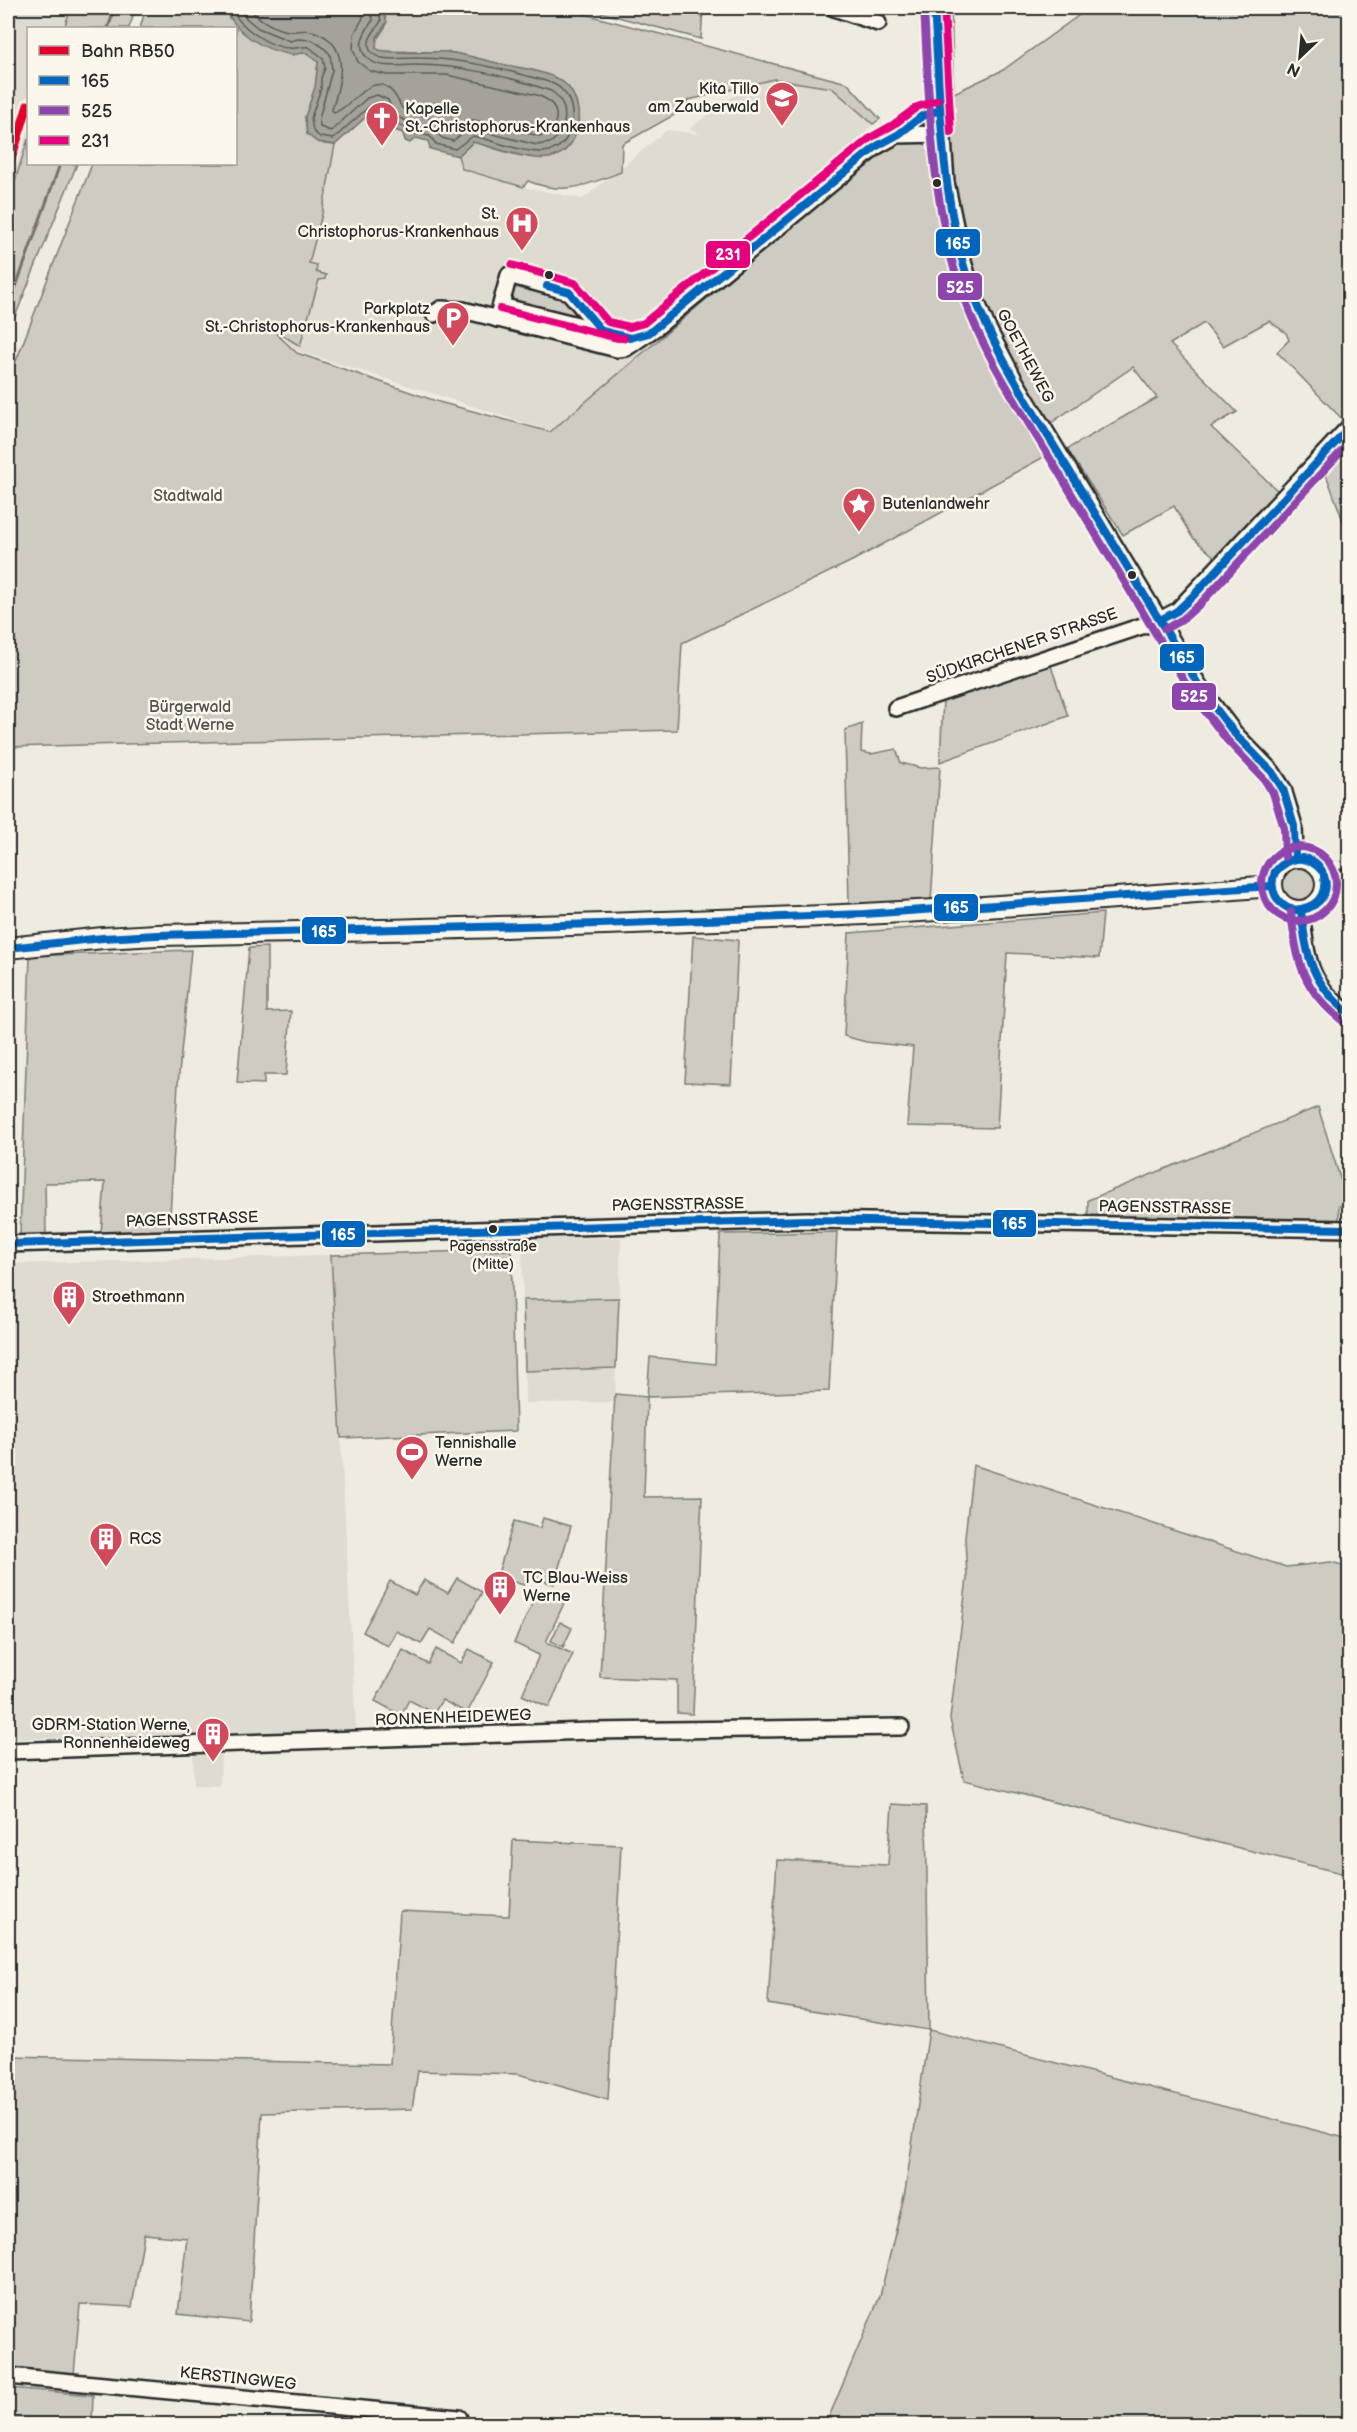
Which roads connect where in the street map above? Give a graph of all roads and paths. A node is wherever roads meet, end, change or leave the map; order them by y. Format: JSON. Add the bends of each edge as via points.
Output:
{"nodes":[{"id":1,"x":834,"y":8,"type":"edge"},
{"id":2,"x":934,"y":8,"type":"edge"},
{"id":3,"x":878,"y":23,"type":"dead end"},
{"id":4,"x":940,"y":110,"type":"junction"},
{"id":5,"x":941,"y":134,"type":"junction"},
{"id":6,"x":897,"y":135,"type":"junction"},
{"id":7,"x":499,"y":312,"type":"junction"},
{"id":8,"x":434,"y":314,"type":"dead end"},
{"id":9,"x":603,"y":331,"type":"junction"},
{"id":10,"x":649,"y":333,"type":"junction"},
{"id":11,"x":1350,"y":426,"type":"edge"},
{"id":12,"x":1160,"y":620,"type":"junction"},
{"id":13,"x":896,"y":708,"type":"dead end"},
{"id":14,"x":1295,"y":857,"type":"junction"},
{"id":15,"x":1350,"y":880,"type":"edge"},
{"id":16,"x":1326,"y":882,"type":"junction"},
{"id":17,"x":1272,"y":886,"type":"junction"},
{"id":18,"x":1301,"y":911,"type":"junction"},
{"id":19,"x":8,"y":948,"type":"edge"},
{"id":20,"x":1350,"y":1014,"type":"edge"},
{"id":21,"x":1350,"y":1229,"type":"edge"},
{"id":22,"x":8,"y":1244,"type":"edge"},
{"id":23,"x":901,"y":1727,"type":"dead end"},
{"id":24,"x":8,"y":1751,"type":"edge"},
{"id":25,"x":8,"y":2376,"type":"edge"},
{"id":26,"x":460,"y":2424,"type":"edge"}],
"edges":[{"from":1,"to":3,"type":"street"},
{"from":2,"to":4,"type":"street","name":"GOETHEWEG"},
{"from":4,"to":5,"type":"street","name":"GOETHEWEG"},
{"from":4,"to":6,"type":"street","via":[[915,118]]},
{"from":5,"to":6,"type":"street"},
{"from":5,"to":12,"type":"street","name":"GOETHEWEG","via":[[961,255],[987,327]]},
{"from":6,"to":10,"type":"street","via":[[877,146]]},
{"from":7,"to":8,"type":"street","via":[[452,308]]},
{"from":7,"to":9,"type":"street"},
{"from":7,"to":9,"type":"street","via":[[509,275],[569,292]]},
{"from":7,"to":10,"type":"street","via":[[617,349],[626,348]]},
{"from":9,"to":10,"type":"street","via":[[630,338]]},
{"from":11,"to":12,"type":"street","name":"SÜDKIRCHENER STRASSE","via":[[1193,596]]},
{"from":12,"to":13,"type":"street","name":"SÜDKIRCHENER STRASSE"},
{"from":12,"to":14,"type":"street","via":[[1201,689],[1283,789],[1294,826]]},
{"from":14,"to":16,"type":"main road","via":[[1312,860]]},
{"from":14,"to":17,"type":"main road","via":[[1279,866]]},
{"from":15,"to":16,"type":"main road"},
{"from":16,"to":18,"type":"main road","via":[[1316,905]]},
{"from":17,"to":18,"type":"main road","via":[[1277,900]]},
{"from":17,"to":19,"type":"main road","via":[[865,914],[103,938]]},
{"from":18,"to":20,"type":"street","via":[[1313,976],[1327,996]]},
{"from":21,"to":22,"type":"street","name":"PAGENSSTRASSE","via":[[807,1220]]},
{"from":23,"to":24,"type":"street","name":"RONNENHEIDEWEG","via":[[590,1731]]},
{"from":25,"to":26,"type":"street","name":"KERSTINGWEG","via":[[459,2418]]}]}
